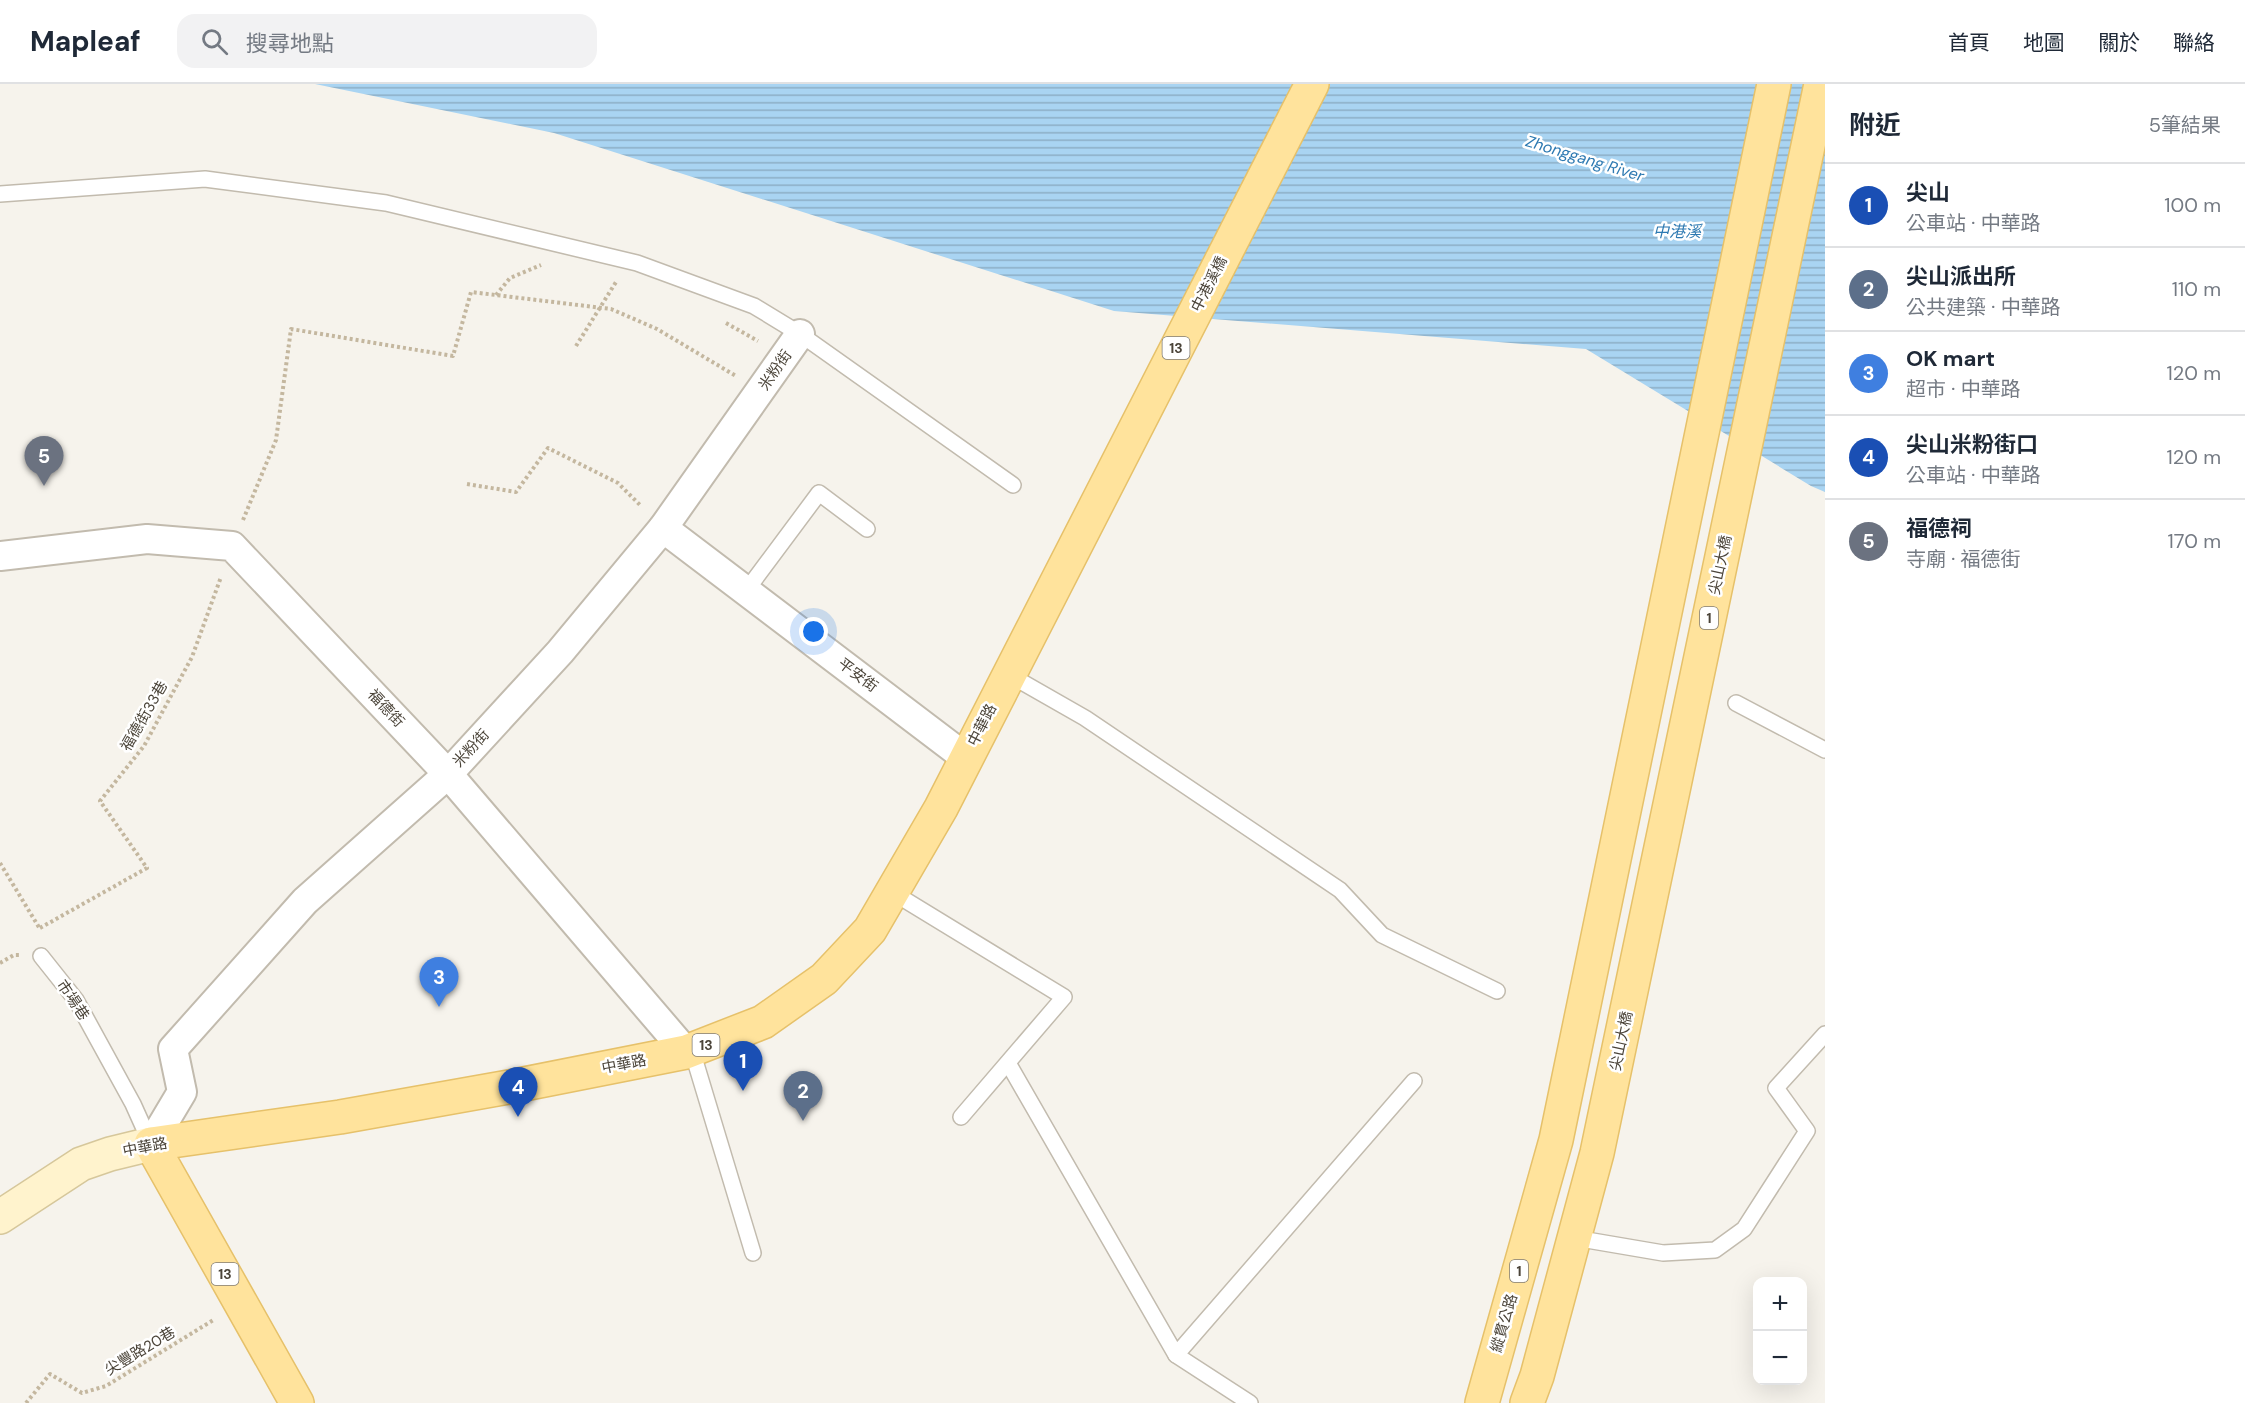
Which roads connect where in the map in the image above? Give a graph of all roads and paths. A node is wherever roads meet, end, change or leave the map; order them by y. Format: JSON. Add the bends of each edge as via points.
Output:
{"nodes":[{"id":1,"x":1312,"y":84,"type":"edge"},
{"id":2,"x":1774,"y":84,"type":"edge"},
{"id":3,"x":1821,"y":84,"type":"edge"},
{"id":4,"x":0,"y":194,"type":"edge"},
{"id":5,"x":628,"y":261,"type":"junction"},
{"id":6,"x":547,"y":262,"type":"dead end"},
{"id":7,"x":495,"y":295,"type":"junction"},
{"id":8,"x":601,"y":307,"type":"junction"},
{"id":9,"x":800,"y":334,"type":"junction"},
{"id":10,"x":576,"y":346,"type":"dead end"},
{"id":11,"x":760,"y":390,"type":"junction"},
{"id":12,"x":467,"y":484,"type":"dead end"},
{"id":13,"x":1013,"y":485,"type":"dead end"},
{"id":14,"x":663,"y":528,"type":"junction"},
{"id":15,"x":867,"y":529,"type":"dead end"},
{"id":16,"x":232,"y":546,"type":"junction"},
{"id":17,"x":0,"y":556,"type":"edge"},
{"id":18,"x":746,"y":591,"type":"junction"},
{"id":19,"x":1040,"y":612,"type":"joint"},
{"id":20,"x":1008,"y":674,"type":"junction"},
{"id":21,"x":1736,"y":703,"type":"dead end"},
{"id":22,"x":1825,"y":750,"type":"edge"},
{"id":23,"x":966,"y":758,"type":"junction"},
{"id":24,"x":448,"y":774,"type":"junction"},
{"id":25,"x":0,"y":863,"type":"edge"},
{"id":26,"x":892,"y":892,"type":"junction"},
{"id":27,"x":40,"y":928,"type":"junction"},
{"id":28,"x":41,"y":956,"type":"joint"},
{"id":29,"x":1497,"y":991,"type":"dead end"},
{"id":30,"x":1825,"y":1034,"type":"edge"},
{"id":31,"x":686,"y":1053,"type":"junction"},
{"id":32,"x":1008,"y":1063,"type":"junction"},
{"id":33,"x":1414,"y":1081,"type":"dead end"},
{"id":34,"x":961,"y":1118,"type":"dead end"},
{"id":35,"x":152,"y":1144,"type":"junction"},
{"id":36,"x":1553,"y":1150,"type":"junction"},
{"id":37,"x":1595,"y":1162,"type":"junction"},
{"id":38,"x":0,"y":1217,"type":"edge"},
{"id":39,"x":1575,"y":1238,"type":"junction"},
{"id":40,"x":753,"y":1253,"type":"dead end"},
{"id":41,"x":241,"y":1302,"type":"junction"},
{"id":42,"x":1176,"y":1355,"type":"junction"},
{"id":43,"x":26,"y":1403,"type":"edge"},
{"id":44,"x":297,"y":1403,"type":"edge"},
{"id":45,"x":1250,"y":1403,"type":"edge"},
{"id":46,"x":1482,"y":1403,"type":"edge"},
{"id":47,"x":1527,"y":1403,"type":"edge"}],
"edges":[{"from":1,"to":19,"type":"main road","name":"中港溪橋","number":"13"},
{"from":2,"to":36,"type":"main road","number":"1"},
{"from":3,"to":37,"type":"main road","name":"尖山大橋","number":"1"},
{"from":4,"to":5,"type":"lane","via":[[205,179],[387,203]]},
{"from":5,"to":8,"type":"path"},
{"from":5,"to":9,"type":"lane","via":[[754,306]]},
{"from":6,"to":7,"type":"path","via":[[510,278]]},
{"from":7,"to":8,"type":"path"},
{"from":7,"to":16,"type":"path","via":[[471,292],[453,356],[291,329],[276,440]]},
{"from":8,"to":10,"type":"path"},
{"from":8,"to":11,"type":"path","via":[[657,329]]},
{"from":9,"to":11,"type":"street","name":"米粉街"},
{"from":9,"to":13,"type":"lane"},
{"from":11,"to":14,"type":"street","name":"米粉街"},
{"from":12,"to":14,"type":"path","via":[[516,492],[548,448],[618,483]]},
{"from":14,"to":18,"type":"street","name":"平安街"},
{"from":14,"to":24,"type":"street","name":"米粉街","via":[[561,652]]},
{"from":15,"to":18,"type":"lane","via":[[819,493]]},
{"from":16,"to":17,"type":"street","via":[[147,539]]},
{"from":16,"to":24,"type":"street","name":"福德街"},
{"from":16,"to":27,"type":"path","name":"福德街33巷","via":[[192,657],[144,746],[100,801],[147,868]]},
{"from":18,"to":23,"type":"street","name":"平安街"},
{"from":19,"to":20,"type":"main road","name":"中華路","number":"13"},
{"from":20,"to":23,"type":"main road","name":"中華路","number":"13"},
{"from":20,"to":29,"type":"lane","via":[[1085,718],[1340,890],[1382,935]]},
{"from":21,"to":22,"type":"lane"},
{"from":23,"to":26,"type":"main road","name":"中華路","number":"13"},
{"from":24,"to":31,"type":"street","name":"福德街"},
{"from":24,"to":35,"type":"street","name":"米粉街","via":[[305,901],[173,1049],[182,1092]]},
{"from":25,"to":27,"type":"path"},
{"from":26,"to":31,"type":"main road","name":"中華路","number":"13","via":[[870,930],[824,979],[763,1022]]},
{"from":26,"to":32,"type":"lane","via":[[1064,997]]},
{"from":27,"to":28,"type":"path","via":[[51,946]]},
{"from":28,"to":35,"type":"lane","name":"市場巷","via":[[76,1000]]},
{"from":30,"to":39,"type":"lane","via":[[1776,1088],[1806,1131],[1744,1229],[1715,1250],[1663,1253]]},
{"from":31,"to":35,"type":"main road","name":"中華路","number":"13","via":[[340,1117]]},
{"from":31,"to":40,"type":"lane","via":[[696,1064]]},
{"from":32,"to":34,"type":"lane"},
{"from":32,"to":42,"type":"lane"},
{"from":33,"to":42,"type":"lane"},
{"from":35,"to":38,"type":"street","name":"中華路","via":[[81,1164]]},
{"from":35,"to":41,"type":"main road","number":"13"},
{"from":36,"to":37,"type":"main road"},
{"from":36,"to":46,"type":"main road","name":"縱貫公路","number":"1"},
{"from":37,"to":39,"type":"main road","number":"1"},
{"from":39,"to":47,"type":"main road","number":"1","via":[[1538,1376]]},
{"from":41,"to":43,"type":"path","name":"尖豐路20巷","via":[[106,1386],[82,1393],[50,1374]]},
{"from":41,"to":44,"type":"main road","number":"13"},
{"from":42,"to":45,"type":"lane"}]}
